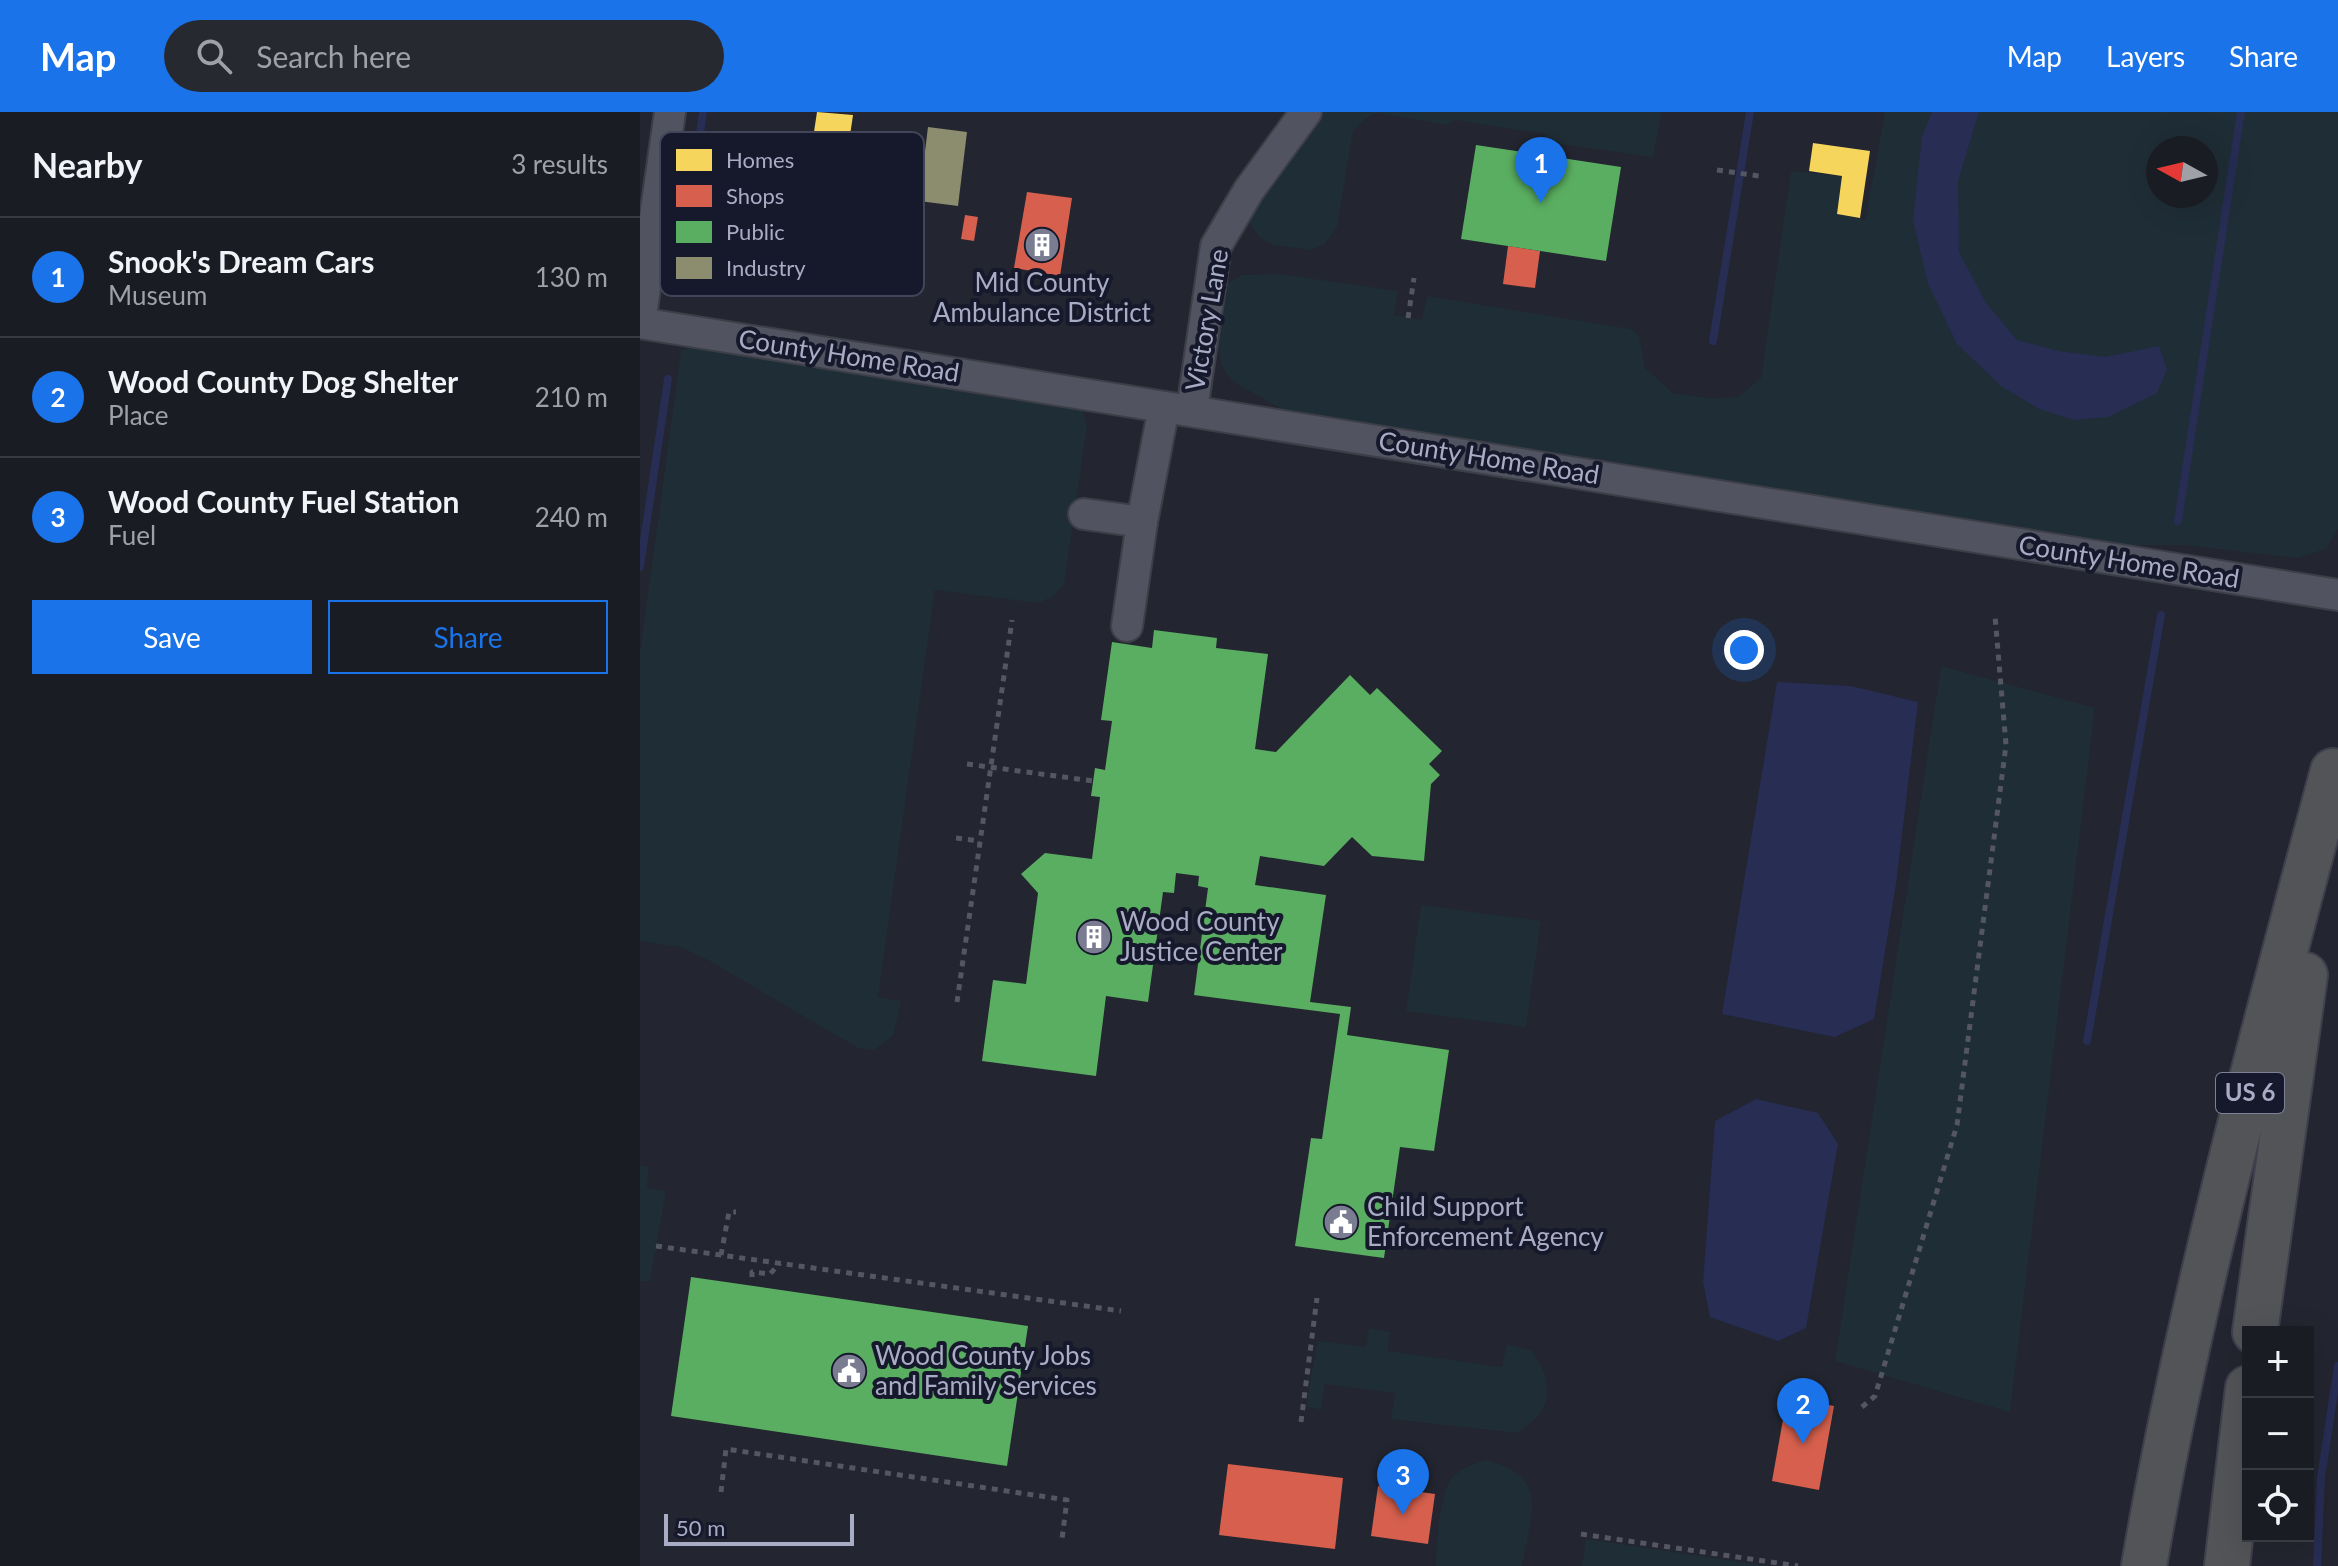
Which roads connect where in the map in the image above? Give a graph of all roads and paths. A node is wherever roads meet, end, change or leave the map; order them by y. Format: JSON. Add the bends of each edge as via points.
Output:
{"nodes":[{"id":1,"x":670,"y":112,"type":"edge"},
{"id":2,"x":1306,"y":112,"type":"edge"},
{"id":3,"x":667,"y":132,"type":"edge"},
{"id":4,"x":1717,"y":170,"type":"dead end"},
{"id":5,"x":1759,"y":176,"type":"dead end"},
{"id":6,"x":660,"y":182,"type":"edge"},
{"id":7,"x":1414,"y":278,"type":"dead end"},
{"id":8,"x":1408,"y":318,"type":"dead end"},
{"id":9,"x":640,"y":323,"type":"edge"},
{"id":10,"x":1178,"y":408,"type":"junction"},
{"id":11,"x":1084,"y":514,"type":"dead end"},
{"id":12,"x":1142,"y":522,"type":"junction"},
{"id":13,"x":2338,"y":595,"type":"edge"},
{"id":14,"x":1995,"y":616,"type":"dead end"},
{"id":15,"x":1012,"y":620,"type":"dead end"},
{"id":16,"x":1127,"y":626,"type":"dead end"},
{"id":17,"x":2335,"y":755,"type":"edge"},
{"id":18,"x":967,"y":764,"type":"dead end"},
{"id":19,"x":990,"y":767,"type":"junction"},
{"id":20,"x":1093,"y":781,"type":"dead end"},
{"id":21,"x":956,"y":838,"type":"dead end"},
{"id":22,"x":980,"y":841,"type":"junction"},
{"id":23,"x":957,"y":1002,"type":"dead end"},
{"id":24,"x":736,"y":1212,"type":"dead end"},
{"id":25,"x":656,"y":1246,"type":"dead end"},
{"id":26,"x":721,"y":1255,"type":"junction"},
{"id":27,"x":754,"y":1260,"type":"junction"},
{"id":28,"x":780,"y":1263,"type":"junction"},
{"id":29,"x":1317,"y":1298,"type":"dead end"},
{"id":30,"x":1121,"y":1311,"type":"dead end"},
{"id":31,"x":2256,"y":1326,"type":"edge"},
{"id":32,"x":2247,"y":1398,"type":"edge"},
{"id":33,"x":1862,"y":1407,"type":"dead end"},
{"id":34,"x":1301,"y":1422,"type":"dead end"},
{"id":35,"x":721,"y":1492,"type":"dead end"},
{"id":36,"x":1581,"y":1534,"type":"dead end"},
{"id":37,"x":1062,"y":1539,"type":"dead end"},
{"id":38,"x":1798,"y":1566,"type":"edge"},
{"id":39,"x":2144,"y":1566,"type":"edge"},
{"id":40,"x":2227,"y":1566,"type":"edge"}],
"edges":[{"from":1,"to":3,"type":"street"},
{"from":2,"to":10,"type":"street","name":"Victory Lane","via":[[1216,246]]},
{"from":4,"to":5,"type":"path"},
{"from":6,"to":9,"type":"street"},
{"from":7,"to":8,"type":"path"},
{"from":9,"to":10,"type":"street","name":"County Home Road"},
{"from":10,"to":12,"type":"street","name":"Victory Lane"},
{"from":10,"to":13,"type":"street","name":"County Home Road"},
{"from":11,"to":12,"type":"street"},
{"from":12,"to":16,"type":"street","name":"Victory Lane"},
{"from":14,"to":33,"type":"path","via":[[2006,745],[1957,1125],[1875,1396]]},
{"from":15,"to":19,"type":"path"},
{"from":17,"to":31,"type":"highway","number":"US 6"},
{"from":17,"to":39,"type":"highway","number":"US 6","via":[[2199,1296]]},
{"from":18,"to":19,"type":"path"},
{"from":19,"to":20,"type":"path"},
{"from":19,"to":22,"type":"path"},
{"from":21,"to":22,"type":"path"},
{"from":22,"to":23,"type":"path"},
{"from":24,"to":26,"type":"path","via":[[729,1212]]},
{"from":25,"to":26,"type":"path"},
{"from":26,"to":27,"type":"path"},
{"from":27,"to":28,"type":"path"},
{"from":27,"to":28,"type":"path","via":[[752,1275],[770,1274]]},
{"from":28,"to":30,"type":"path"},
{"from":29,"to":34,"type":"path"},
{"from":32,"to":40,"type":"highway"},
{"from":35,"to":37,"type":"path","via":[[726,1449],[1067,1500]]},
{"from":36,"to":38,"type":"path"}]}
